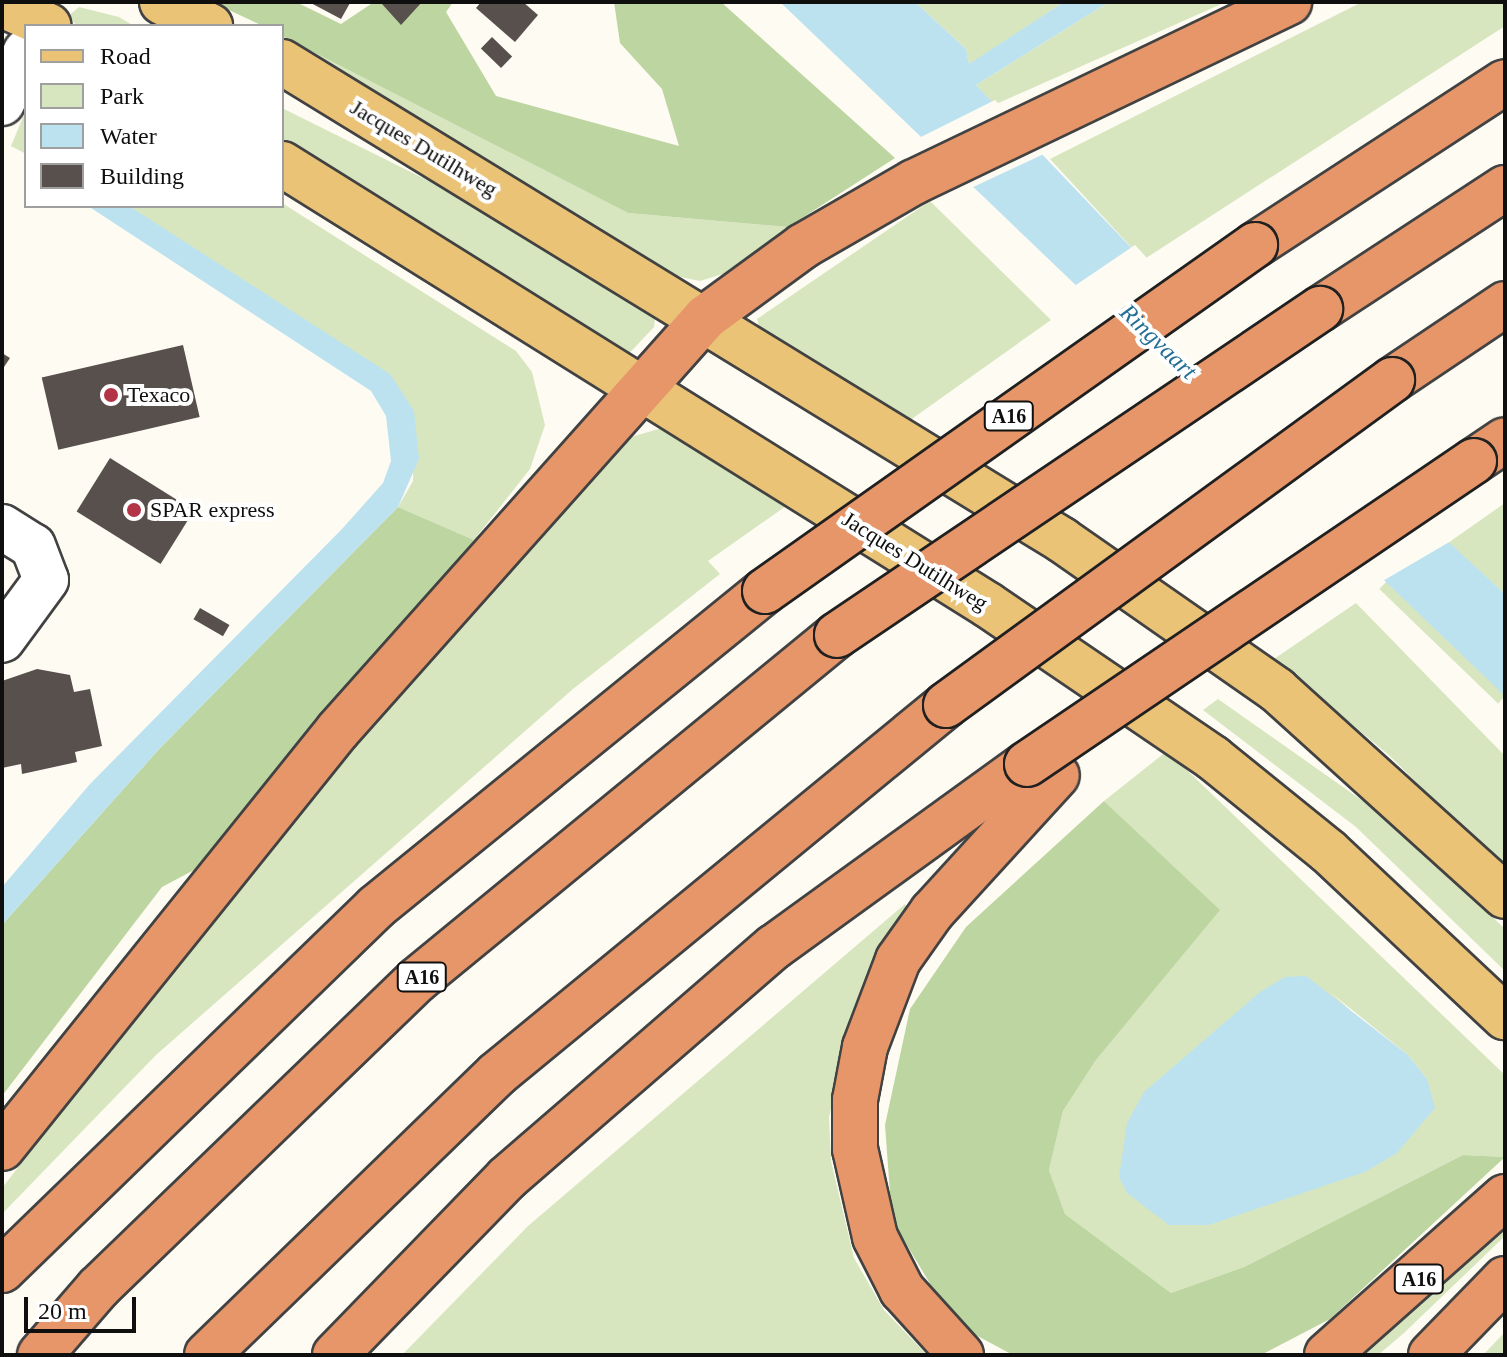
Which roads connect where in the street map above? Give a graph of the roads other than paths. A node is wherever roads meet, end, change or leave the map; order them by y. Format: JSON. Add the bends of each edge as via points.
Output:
{"nodes":[{"id":1,"x":162,"y":2,"type":"edge"},
{"id":2,"x":1289,"y":2,"type":"edge"},
{"id":3,"x":206,"y":24,"type":"edge"},
{"id":4,"x":24,"y":47,"type":"edge"},
{"id":5,"x":284,"y":63,"type":"edge"},
{"id":6,"x":1505,"y":82,"type":"edge"},
{"id":7,"x":2,"y":103,"type":"edge"},
{"id":8,"x":284,"y":165,"type":"edge"},
{"id":9,"x":1505,"y":188,"type":"edge"},
{"id":10,"x":1505,"y":304,"type":"edge"},
{"id":11,"x":706,"y":317,"type":"junction"},
{"id":12,"x":638,"y":390,"type":"junction"},
{"id":13,"x":1489,"y":450,"type":"edge"},
{"id":14,"x":2,"y":527,"type":"edge"},
{"id":15,"x":2,"y":640,"type":"edge"},
{"id":16,"x":1042,"y":770,"type":"junction"},
{"id":17,"x":1505,"y":896,"type":"edge"},
{"id":18,"x":1505,"y":1017,"type":"edge"},
{"id":19,"x":2,"y":1148,"type":"edge"},
{"id":20,"x":1505,"y":1197,"type":"edge"},
{"id":21,"x":2,"y":1270,"type":"edge"},
{"id":22,"x":1505,"y":1279,"type":"edge"},
{"id":23,"x":40,"y":1355,"type":"edge"},
{"id":24,"x":207,"y":1355,"type":"edge"},
{"id":25,"x":335,"y":1355,"type":"edge"},
{"id":26,"x":961,"y":1355,"type":"edge"},
{"id":27,"x":1327,"y":1355,"type":"edge"},
{"id":28,"x":1431,"y":1355,"type":"edge"}],
"edges":[{"from":1,"to":3,"type":"main road"},
{"from":2,"to":11,"type":"highway","via":[[914,182],[803,246]]},
{"from":4,"to":7,"type":"street"},
{"from":5,"to":11,"type":"main road","name":"Jacques Dutilhweg"},
{"from":6,"to":21,"type":"highway","number":"A16","bridge":true,"via":[[1255,245],[765,591],[376,907]]},
{"from":8,"to":12,"type":"main road","name":"Jacques Dutilhweg"},
{"from":9,"to":23,"type":"highway","number":"A16","bridge":true,"via":[[837,635],[417,980],[98,1288]]},
{"from":10,"to":24,"type":"highway","bridge":true,"via":[[1392,380],[946,705],[497,1074]]},
{"from":11,"to":12,"type":"highway"},
{"from":11,"to":17,"type":"main road","name":"Jacques Dutilhweg","via":[[1062,540],[1277,690]]},
{"from":12,"to":18,"type":"main road","name":"Jacques Dutilhweg","via":[[988,605],[1213,758],[1328,851]]},
{"from":12,"to":19,"type":"highway","via":[[338,730]]},
{"from":13,"to":16,"type":"highway","bridge":true,"via":[[1153,676]]},
{"from":14,"to":15,"type":"street","via":[[33,546],[46,580]]},
{"from":16,"to":25,"type":"highway","via":[[774,947],[507,1178]]},
{"from":16,"to":26,"type":"highway","via":[[898,960],[865,1047],[855,1100],[855,1149],[875,1237],[902,1290]]},
{"from":20,"to":27,"type":"highway","number":"A16"},
{"from":22,"to":28,"type":"highway","number":"A16"}]}
